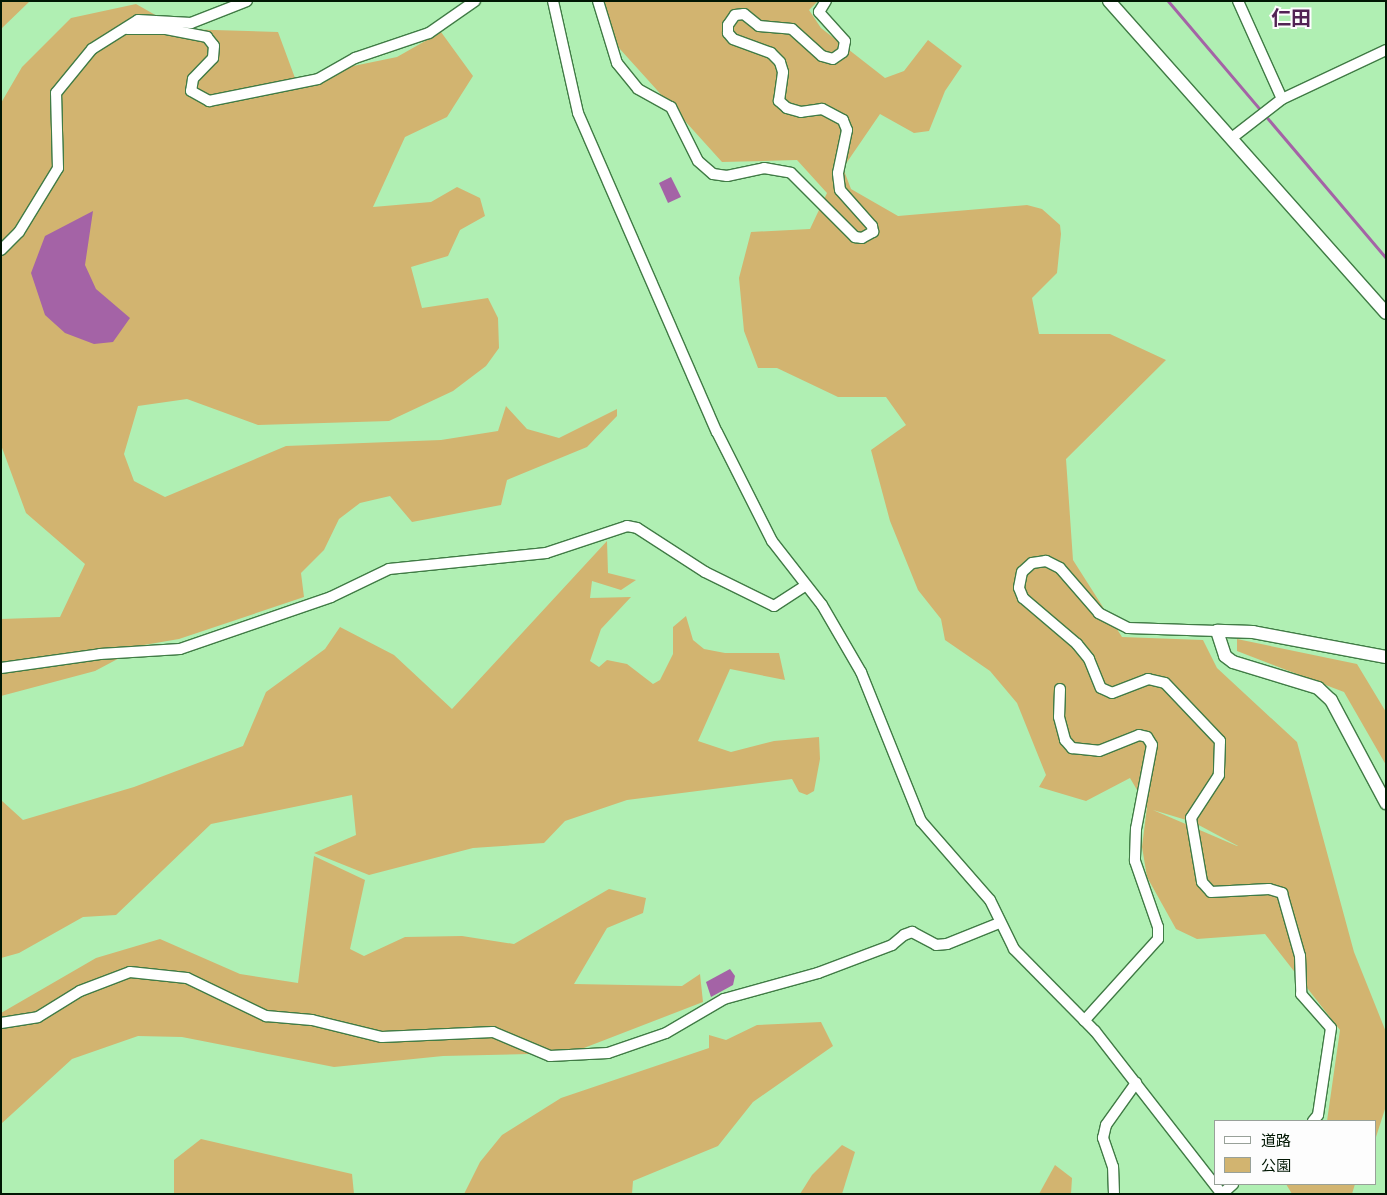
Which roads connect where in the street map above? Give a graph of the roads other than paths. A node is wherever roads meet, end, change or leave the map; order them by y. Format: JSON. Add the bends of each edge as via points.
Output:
{"nodes":[{"id":1,"x":247,"y":1,"type":"edge"},
{"id":2,"x":475,"y":1,"type":"edge"},
{"id":3,"x":553,"y":1,"type":"edge"},
{"id":4,"x":598,"y":1,"type":"edge"},
{"id":5,"x":826,"y":1,"type":"edge"},
{"id":6,"x":1109,"y":1,"type":"edge"},
{"id":7,"x":1238,"y":1,"type":"edge"},
{"id":8,"x":127,"y":28,"type":"junction"},
{"id":9,"x":1386,"y":50,"type":"edge"},
{"id":10,"x":1282,"y":99,"type":"junction"},
{"id":11,"x":1233,"y":137,"type":"junction"},
{"id":12,"x":1,"y":250,"type":"edge"},
{"id":13,"x":1386,"y":313,"type":"edge"},
{"id":14,"x":805,"y":586,"type":"junction"},
{"id":15,"x":1216,"y":631,"type":"junction"},
{"id":16,"x":1386,"y":657,"type":"edge"},
{"id":17,"x":1,"y":668,"type":"edge"},
{"id":18,"x":1060,"y":689,"type":"dead end"},
{"id":19,"x":1386,"y":803,"type":"edge"},
{"id":20,"x":1000,"y":923,"type":"junction"},
{"id":21,"x":1084,"y":1021,"type":"junction"},
{"id":22,"x":1,"y":1024,"type":"edge"},
{"id":23,"x":1136,"y":1083,"type":"junction"},
{"id":24,"x":1314,"y":1120,"type":"edge"},
{"id":25,"x":1214,"y":1184,"type":"edge"},
{"id":26,"x":1232,"y":1185,"type":"edge"},
{"id":27,"x":1114,"y":1194,"type":"edge"},
{"id":28,"x":1222,"y":1194,"type":"edge"}],
"edges":[{"from":1,"to":8,"type":"street","via":[[191,23],[138,20]]},
{"from":2,"to":8,"type":"street","via":[[429,34],[355,58],[318,79],[209,101],[191,91],[193,79],[213,58],[214,46],[207,36],[166,29]]},
{"from":3,"to":14,"type":"street","via":[[578,113],[628,230],[734,468],[780,554]]},
{"from":4,"to":5,"type":"street","via":[[617,63],[638,89],[675,112],[698,161],[713,174],[727,176],[764,168],[791,173],[855,237],[862,238],[873,232],[872,226],[840,190],[838,173],[847,130],[843,120],[822,109],[801,112],[787,108],[779,101],[783,72],[780,62],[771,53],[733,39],[728,33],[728,24],[735,16],[744,14],[760,26],[792,29],[822,56],[833,59],[843,52],[845,41],[819,12]]},
{"from":6,"to":11,"type":"street"},
{"from":7,"to":10,"type":"street"},
{"from":8,"to":12,"type":"street","via":[[92,49],[56,93],[58,168],[19,232]]},
{"from":9,"to":10,"type":"street"},
{"from":10,"to":11,"type":"street"},
{"from":11,"to":13,"type":"street"},
{"from":14,"to":17,"type":"street","via":[[774,606],[691,565],[637,528],[627,526],[546,553],[389,569],[331,597],[180,649],[100,654]]},
{"from":14,"to":20,"type":"street","via":[[822,605],[861,672],[921,820],[990,900]]},
{"from":15,"to":16,"type":"street","via":[[1253,632]]},
{"from":15,"to":19,"type":"street","via":[[1225,656],[1233,662],[1318,688],[1330,700]]},
{"from":15,"to":24,"type":"street","via":[[1128,628],[1099,613],[1060,568],[1046,560],[1032,563],[1022,572],[1019,588],[1023,598],[1077,644],[1089,659],[1101,688],[1112,693],[1148,679],[1165,683],[1220,741],[1219,775],[1191,818],[1202,882],[1211,892],[1269,889],[1282,893],[1300,956],[1301,994],[1331,1028],[1318,1115]]},
{"from":18,"to":21,"type":"street","via":[[1059,717],[1065,740],[1072,748],[1099,751],[1139,735],[1147,737],[1152,745],[1136,829],[1135,860],[1158,927],[1158,939]]},
{"from":20,"to":21,"type":"street","via":[[1014,949]]},
{"from":20,"to":22,"type":"street","via":[[947,944],[936,945],[912,932],[892,945],[818,973],[724,999],[666,1033],[608,1053],[550,1056],[493,1032],[382,1037],[312,1020],[266,1016],[187,978],[130,972],[80,991],[38,1017]]},
{"from":21,"to":23,"type":"street"},
{"from":23,"to":25,"type":"street"},
{"from":23,"to":27,"type":"street","via":[[1106,1125],[1103,1138],[1113,1167]]},
{"from":26,"to":28,"type":"street"}]}
